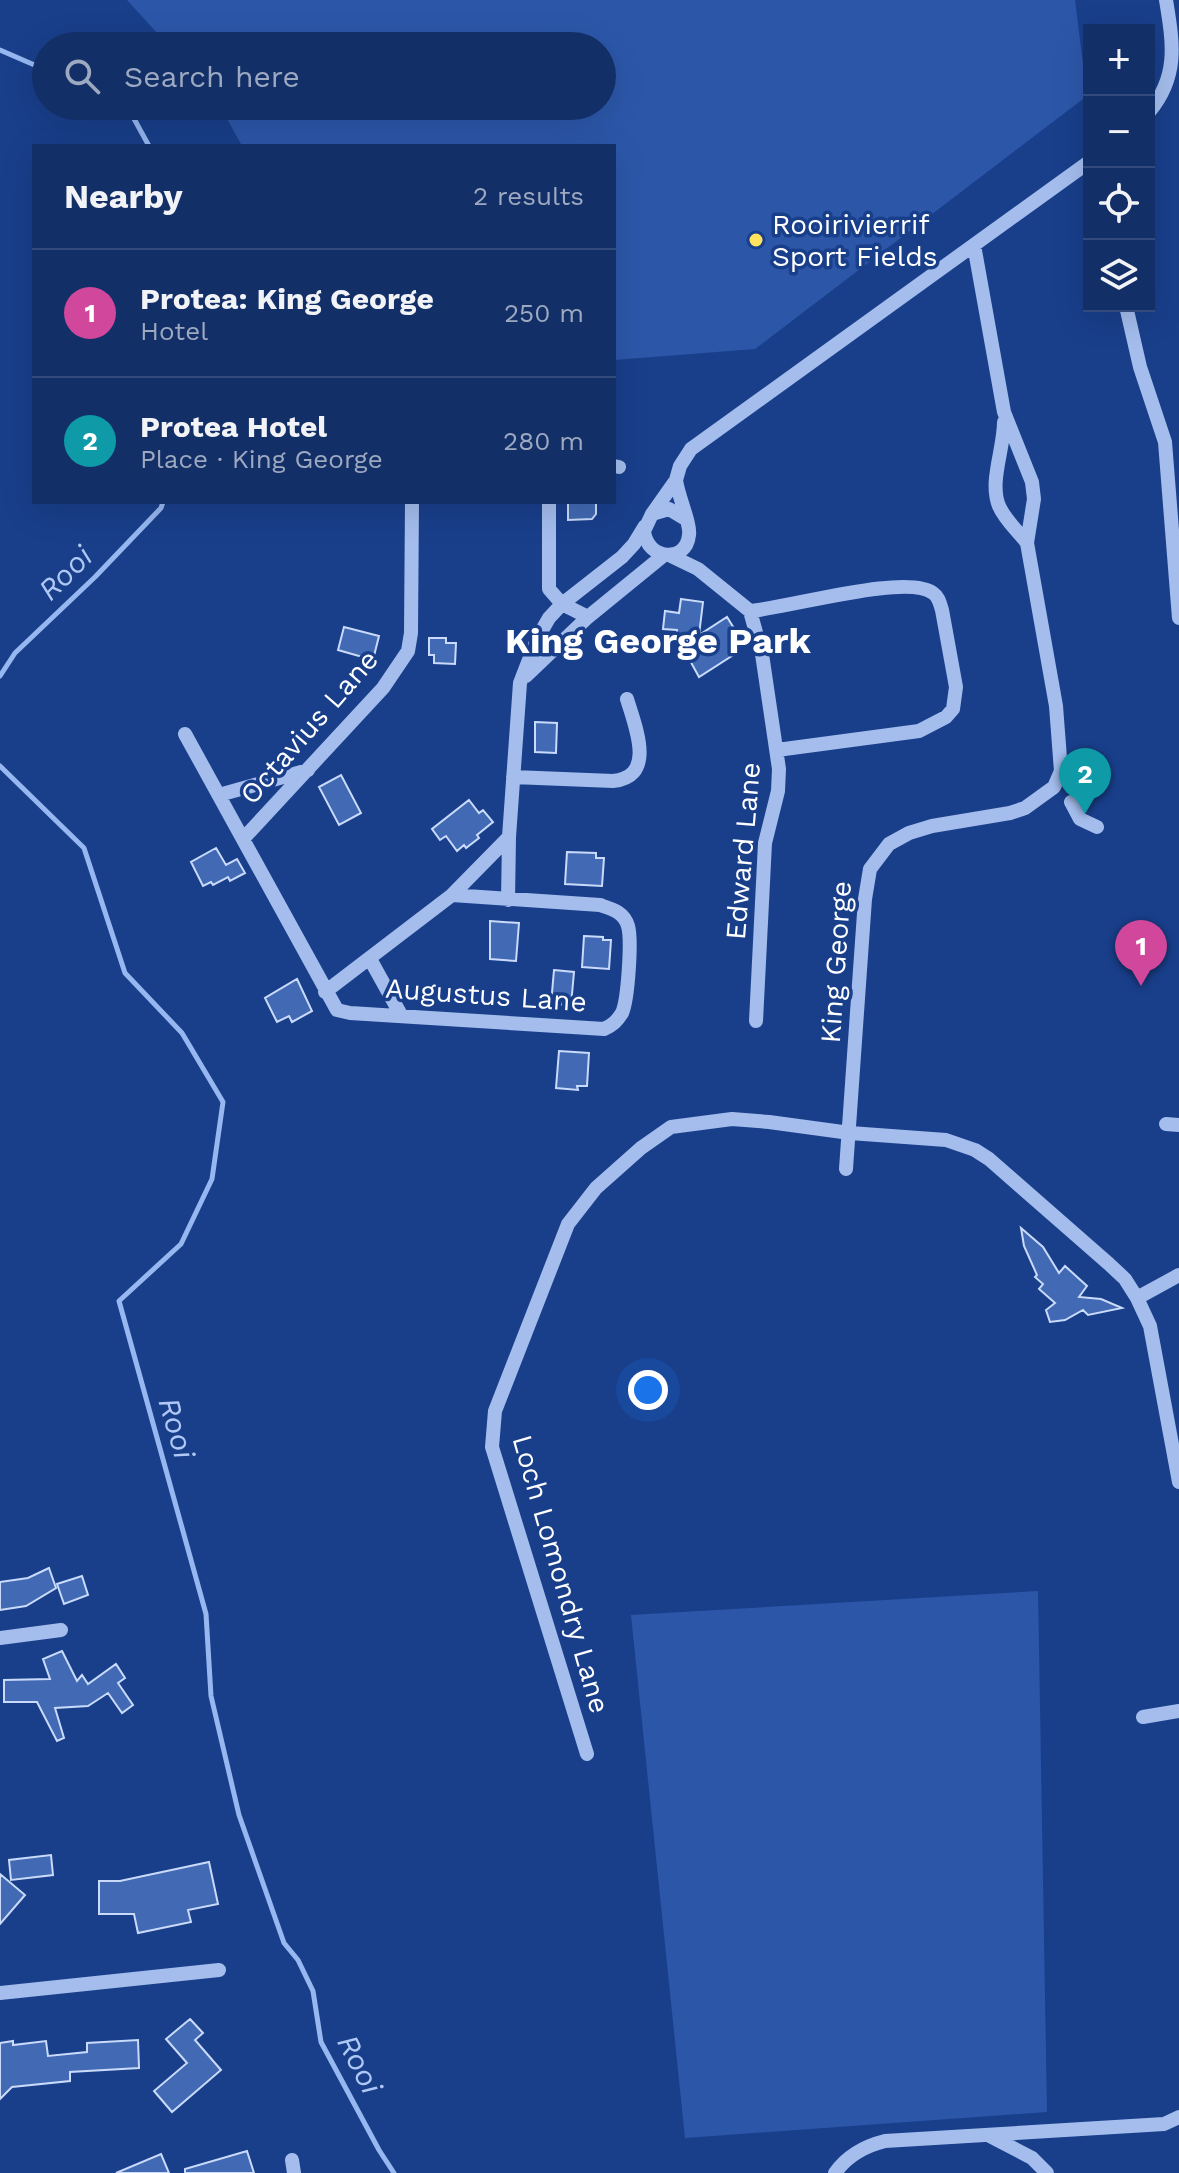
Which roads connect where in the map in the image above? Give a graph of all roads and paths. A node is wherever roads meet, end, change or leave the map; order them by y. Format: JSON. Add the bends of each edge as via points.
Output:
{"nodes":[{"id":1,"x":1166,"y":0,"type":"edge"},
{"id":2,"x":1155,"y":105,"type":"edge"},
{"id":3,"x":1083,"y":166,"type":"edge"},
{"id":4,"x":974,"y":245,"type":"junction"},
{"id":5,"x":1127,"y":312,"type":"edge"},
{"id":6,"x":1004,"y":412,"type":"junction"},
{"id":7,"x":676,"y":480,"type":"junction"},
{"id":8,"x":412,"y":504,"type":"edge"},
{"id":9,"x":549,"y":504,"type":"edge"},
{"id":10,"x":684,"y":518,"type":"junction"},
{"id":11,"x":648,"y":520,"type":"junction"},
{"id":12,"x":689,"y":538,"type":"junction"},
{"id":13,"x":1027,"y":543,"type":"junction"},
{"id":14,"x":666,"y":555,"type":"junction"},
{"id":15,"x":698,"y":569,"type":"junction"},
{"id":16,"x":562,"y":604,"type":"junction"},
{"id":17,"x":750,"y":611,"type":"junction"},
{"id":18,"x":588,"y":617,"type":"junction"},
{"id":19,"x":1179,"y":618,"type":"edge"},
{"id":20,"x":520,"y":683,"type":"junction"},
{"id":21,"x":627,"y":699,"type":"dead end"},
{"id":22,"x":185,"y":734,"type":"dead end"},
{"id":23,"x":777,"y":750,"type":"junction"},
{"id":24,"x":308,"y":770,"type":"junction"},
{"id":25,"x":513,"y":777,"type":"junction"},
{"id":26,"x":219,"y":795,"type":"junction"},
{"id":27,"x":1071,"y":802,"type":"dead end"},
{"id":28,"x":1097,"y":827,"type":"dead end"},
{"id":29,"x":509,"y":837,"type":"junction"},
{"id":30,"x":243,"y":839,"type":"junction"},
{"id":31,"x":452,"y":895,"type":"junction"},
{"id":32,"x":508,"y":900,"type":"junction"},
{"id":33,"x":370,"y":959,"type":"junction"},
{"id":34,"x":325,"y":992,"type":"junction"},
{"id":35,"x":401,"y":1015,"type":"junction"},
{"id":36,"x":756,"y":1021,"type":"dead end"},
{"id":37,"x":850,"y":1133,"type":"junction"},
{"id":38,"x":846,"y":1169,"type":"dead end"},
{"id":39,"x":1179,"y":1275,"type":"edge"},
{"id":40,"x":1137,"y":1298,"type":"junction"},
{"id":41,"x":1174,"y":1426,"type":"edge"},
{"id":42,"x":1179,"y":1482,"type":"edge"},
{"id":43,"x":61,"y":1630,"type":"dead end"},
{"id":44,"x":0,"y":1638,"type":"edge"},
{"id":45,"x":1179,"y":1711,"type":"edge"},
{"id":46,"x":1143,"y":1717,"type":"dead end"},
{"id":47,"x":587,"y":1754,"type":"dead end"},
{"id":48,"x":219,"y":1970,"type":"dead end"},
{"id":49,"x":0,"y":1993,"type":"edge"},
{"id":50,"x":1179,"y":2117,"type":"edge"},
{"id":51,"x":986,"y":2134,"type":"junction"},
{"id":52,"x":835,"y":2173,"type":"edge"},
{"id":53,"x":1047,"y":2173,"type":"edge"}],
"edges":[{"from":1,"to":2,"type":"street","via":[[1173,56],[1163,95]]},
{"from":3,"to":4,"type":"street"},
{"from":4,"to":6,"type":"street","name":"King George"},
{"from":4,"to":7,"type":"street","via":[[691,449]]},
{"from":5,"to":19,"type":"street","via":[[1165,442]]},
{"from":6,"to":13,"type":"street","name":"King George","via":[[1032,482]]},
{"from":6,"to":13,"type":"street","name":"King George","via":[[995,489],[1006,517]]},
{"from":7,"to":10,"type":"street"},
{"from":7,"to":11,"type":"street"},
{"from":8,"to":24,"type":"street","name":"Octavius Lane","via":[[408,651],[383,688]]},
{"from":9,"to":16,"type":"street","via":[[549,583],[551,594]]},
{"from":10,"to":11,"type":"street","via":[[669,509]]},
{"from":10,"to":12,"type":"street"},
{"from":11,"to":14,"type":"street","via":[[647,545]]},
{"from":11,"to":16,"type":"street","via":[[622,557]]},
{"from":12,"to":14,"type":"street","via":[[682,550]]},
{"from":12,"to":15,"type":"street"},
{"from":13,"to":37,"type":"street","name":"King George","via":[[1056,706],[1061,771],[1054,787],[1025,808],[909,833],[889,844],[870,869]]},
{"from":14,"to":15,"type":"street"},
{"from":14,"to":18,"type":"street"},
{"from":15,"to":17,"type":"street"},
{"from":16,"to":18,"type":"street"},
{"from":16,"to":20,"type":"street","via":[[544,626]]},
{"from":17,"to":23,"type":"street","name":"Edward Lane"},
{"from":17,"to":23,"type":"street","via":[[890,586],[933,592],[942,610],[956,687],[953,709],[946,717],[919,731]]},
{"from":18,"to":20,"type":"street"},
{"from":20,"to":25,"type":"street"},
{"from":21,"to":25,"type":"street","via":[[641,749],[638,768],[628,778]]},
{"from":22,"to":26,"type":"street"},
{"from":23,"to":36,"type":"street","name":"Edward Lane","via":[[778,791],[765,843]]},
{"from":24,"to":26,"type":"street"},
{"from":24,"to":30,"type":"street","name":"Octavius Lane"},
{"from":25,"to":29,"type":"street"},
{"from":26,"to":30,"type":"street"},
{"from":27,"to":28,"type":"street","via":[[1080,819]]},
{"from":29,"to":31,"type":"street"},
{"from":29,"to":32,"type":"street"},
{"from":30,"to":34,"type":"street"},
{"from":31,"to":32,"type":"street","name":"Augustus Lane"},
{"from":31,"to":33,"type":"street"},
{"from":32,"to":35,"type":"street","name":"Augustus Lane","via":[[600,905],[619,911],[628,926],[629,966],[623,1010],[614,1025],[604,1029]]},
{"from":33,"to":34,"type":"street"},
{"from":33,"to":35,"type":"street"},
{"from":34,"to":35,"type":"street","name":"Augustus Lane","via":[[341,1012]]},
{"from":37,"to":38,"type":"street","name":"King George"},
{"from":37,"to":40,"type":"street","name":"Loch Lomondry Lane","via":[[946,1140],[975,1150],[1109,1264]]},
{"from":37,"to":47,"type":"street","name":"Loch Lomondry Lane","via":[[732,1119],[671,1127],[596,1188],[568,1224],[495,1411],[492,1447]]},
{"from":39,"to":40,"type":"street"},
{"from":40,"to":41,"type":"street","name":"Loch Lomondry Lane","via":[[1150,1326]]},
{"from":41,"to":42,"type":"street","name":"Loch Lomondry Lane"},
{"from":43,"to":44,"type":"street"},
{"from":45,"to":46,"type":"street"},
{"from":48,"to":49,"type":"street"},
{"from":50,"to":51,"type":"street","via":[[1164,2124]]},
{"from":51,"to":52,"type":"street","via":[[869,2145]]},
{"from":51,"to":53,"type":"street","via":[[1032,2158]]}]}
